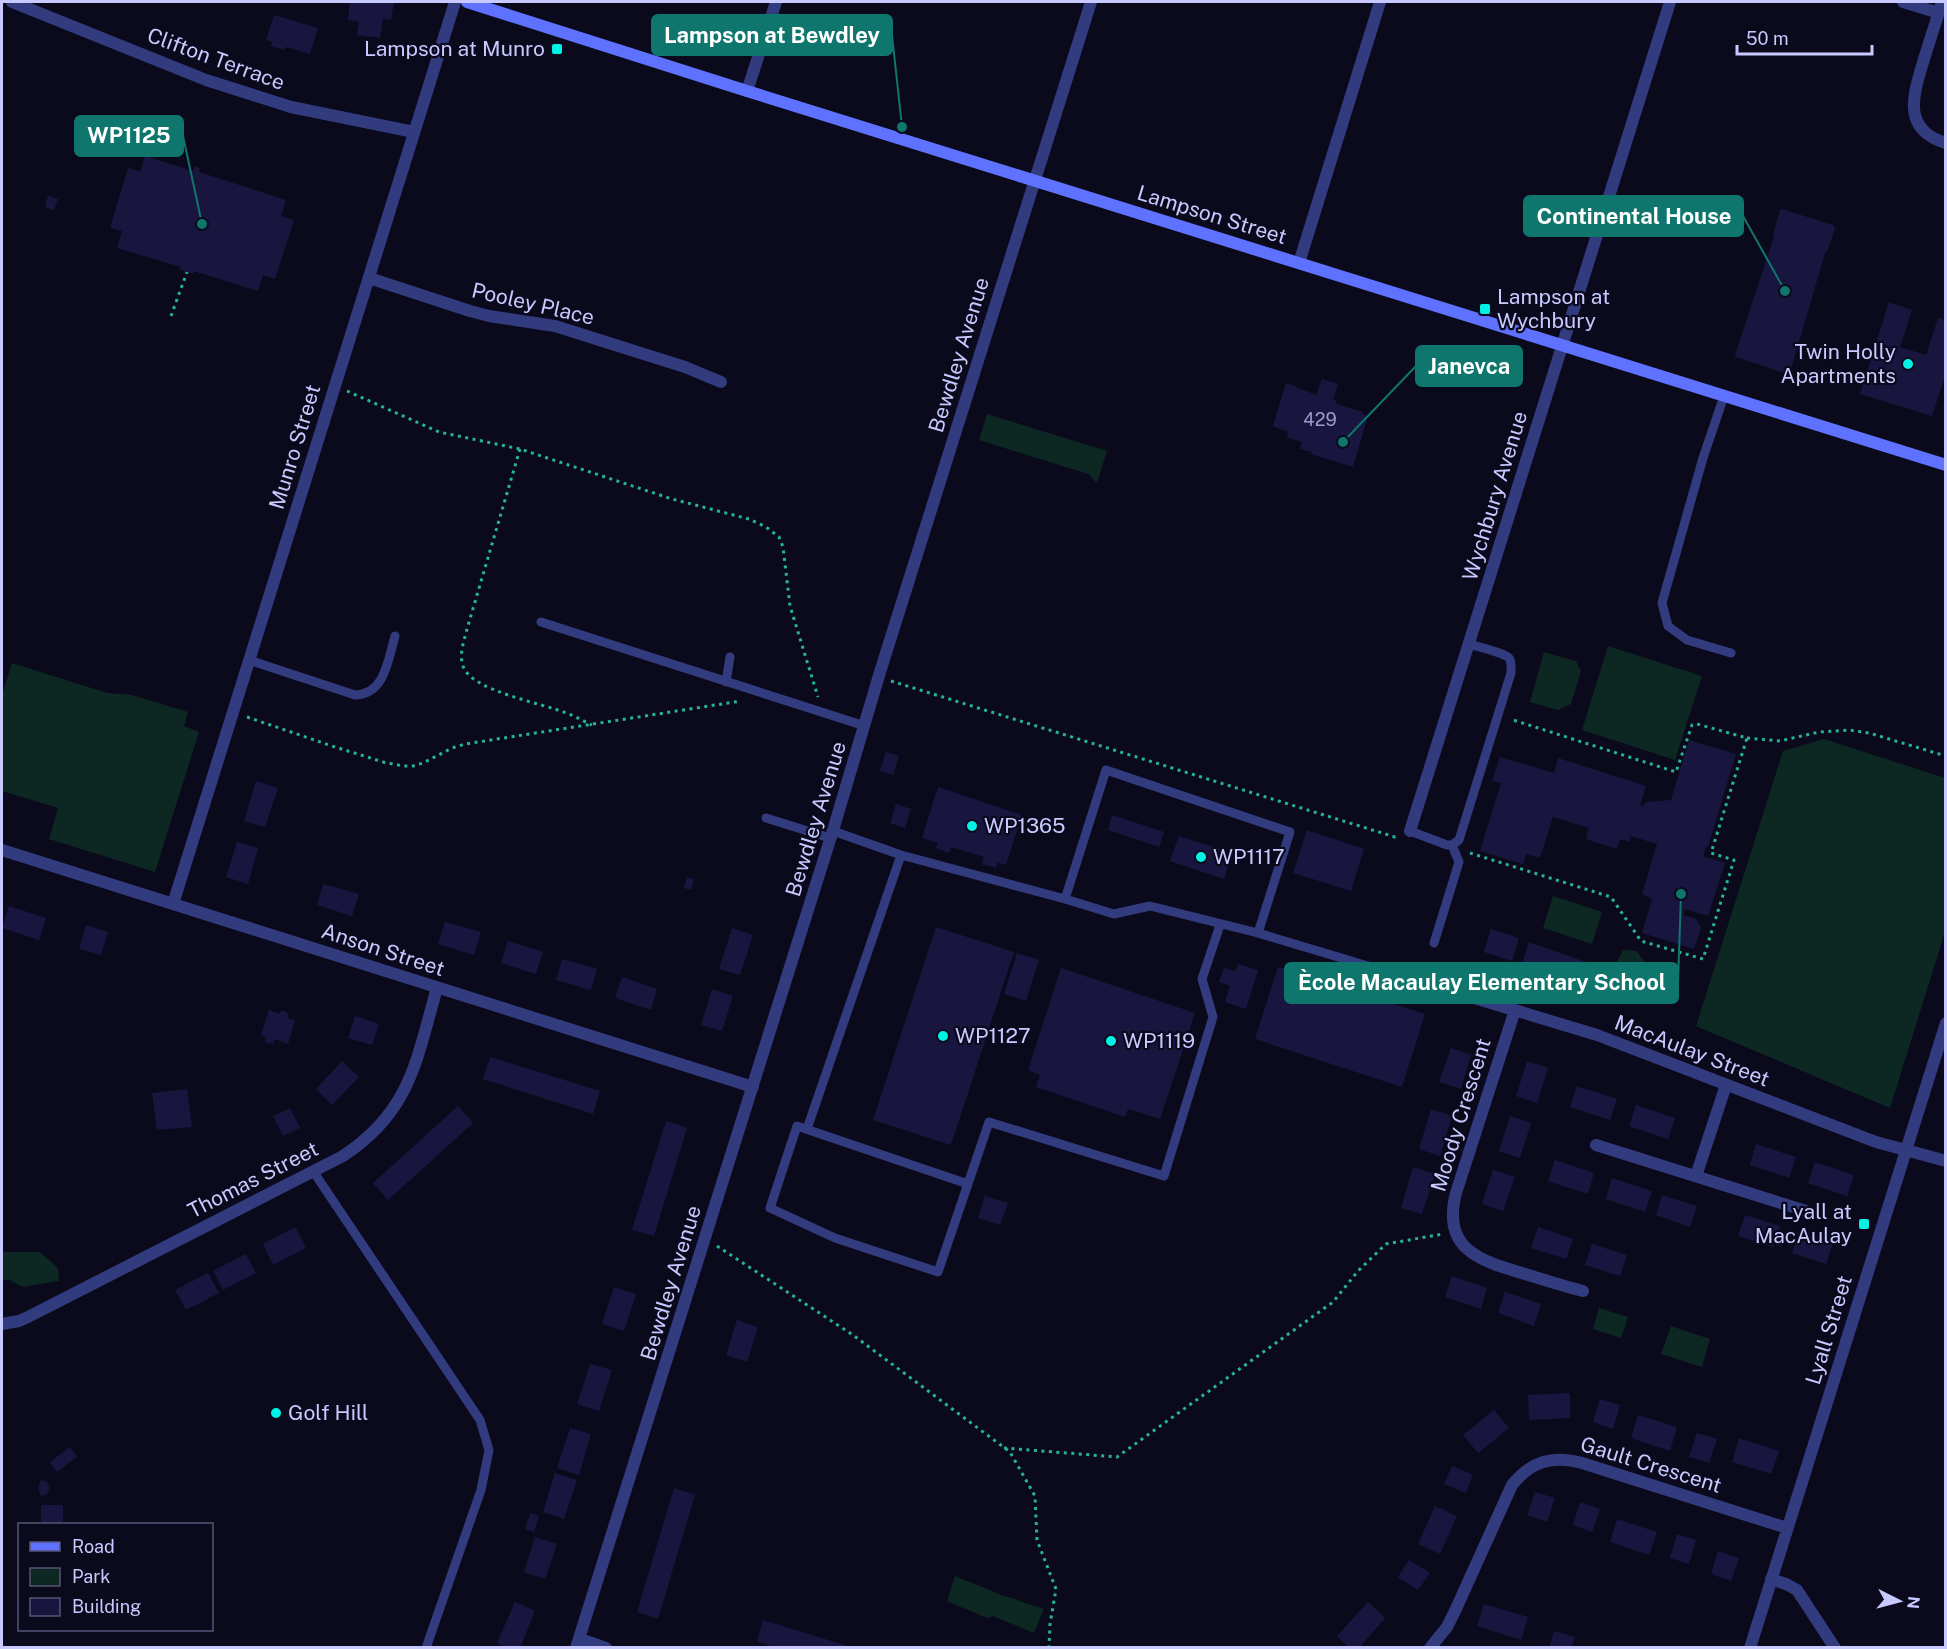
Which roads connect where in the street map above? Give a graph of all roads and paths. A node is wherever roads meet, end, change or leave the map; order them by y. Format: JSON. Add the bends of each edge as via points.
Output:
{"nodes":[{"id":1,"x":12,"y":2,"type":"edge"},
{"id":2,"x":455,"y":2,"type":"edge"},
{"id":3,"x":467,"y":2,"type":"edge"},
{"id":4,"x":776,"y":2,"type":"edge"},
{"id":5,"x":1090,"y":2,"type":"edge"},
{"id":6,"x":1380,"y":2,"type":"edge"},
{"id":7,"x":1671,"y":2,"type":"edge"},
{"id":8,"x":1903,"y":2,"type":"edge"},
{"id":9,"x":1941,"y":7,"type":"edge"},
{"id":10,"x":747,"y":91,"type":"junction"},
{"id":11,"x":414,"y":132,"type":"junction"},
{"id":12,"x":1946,"y":143,"type":"edge"},
{"id":13,"x":1035,"y":180,"type":"junction"},
{"id":14,"x":1299,"y":263,"type":"junction"},
{"id":15,"x":186,"y":272,"type":"dead end"},
{"id":16,"x":369,"y":278,"type":"junction"},
{"id":17,"x":171,"y":316,"type":"dead end"},
{"id":18,"x":1563,"y":345,"type":"junction"},
{"id":19,"x":722,"y":382,"type":"dead end"},
{"id":20,"x":335,"y":385,"type":"junction"},
{"id":21,"x":1724,"y":396,"type":"junction"},
{"id":22,"x":520,"y":449,"type":"junction"},
{"id":23,"x":1946,"y":465,"type":"edge"},
{"id":24,"x":541,"y":622,"type":"dead end"},
{"id":25,"x":395,"y":636,"type":"dead end"},
{"id":26,"x":1469,"y":644,"type":"junction"},
{"id":27,"x":1731,"y":653,"type":"dead end"},
{"id":28,"x":730,"y":657,"type":"dead end"},
{"id":29,"x":249,"y":660,"type":"junction"},
{"id":30,"x":879,"y":677,"type":"junction"},
{"id":31,"x":726,"y":682,"type":"junction"},
{"id":32,"x":772,"y":696,"type":"junction"},
{"id":33,"x":233,"y":712,"type":"junction"},
{"id":34,"x":824,"y":713,"type":"junction"},
{"id":35,"x":1509,"y":719,"type":"dead end"},
{"id":36,"x":592,"y":725,"type":"junction"},
{"id":37,"x":865,"y":726,"type":"junction"},
{"id":38,"x":1747,"y":738,"type":"junction"},
{"id":39,"x":1946,"y":756,"type":"edge"},
{"id":40,"x":766,"y":818,"type":"dead end"},
{"id":41,"x":1410,"y":831,"type":"junction"},
{"id":42,"x":832,"y":834,"type":"junction"},
{"id":43,"x":1452,"y":845,"type":"junction"},
{"id":44,"x":2,"y":850,"type":"edge"},
{"id":45,"x":1462,"y":851,"type":"dead end"},
{"id":46,"x":901,"y":855,"type":"junction"},
{"id":47,"x":1065,"y":898,"type":"junction"},
{"id":48,"x":173,"y":904,"type":"junction"},
{"id":49,"x":1220,"y":925,"type":"junction"},
{"id":50,"x":1258,"y":933,"type":"junction"},
{"id":51,"x":1434,"y":943,"type":"dead end"},
{"id":52,"x":1388,"y":972,"type":"joint"},
{"id":53,"x":437,"y":988,"type":"junction"},
{"id":54,"x":1515,"y":1010,"type":"junction"},
{"id":55,"x":1946,"y":1023,"type":"edge"},
{"id":56,"x":1726,"y":1085,"type":"junction"},
{"id":57,"x":753,"y":1088,"type":"junction"},
{"id":58,"x":807,"y":1129,"type":"junction"},
{"id":59,"x":1596,"y":1146,"type":"dead end"},
{"id":60,"x":1906,"y":1150,"type":"junction"},
{"id":61,"x":1946,"y":1161,"type":"edge"},
{"id":62,"x":313,"y":1171,"type":"junction"},
{"id":63,"x":1696,"y":1176,"type":"junction"},
{"id":64,"x":968,"y":1184,"type":"junction"},
{"id":65,"x":1806,"y":1210,"type":"dead end"},
{"id":66,"x":1456,"y":1232,"type":"junction"},
{"id":67,"x":705,"y":1238,"type":"junction"},
{"id":68,"x":1583,"y":1291,"type":"dead end"},
{"id":69,"x":2,"y":1324,"type":"edge"},
{"id":70,"x":1004,"y":1448,"type":"junction"},
{"id":71,"x":1787,"y":1528,"type":"junction"},
{"id":72,"x":1771,"y":1579,"type":"junction"},
{"id":73,"x":578,"y":1643,"type":"edge"},
{"id":74,"x":426,"y":1647,"type":"edge"},
{"id":75,"x":606,"y":1647,"type":"edge"},
{"id":76,"x":1049,"y":1647,"type":"edge"},
{"id":77,"x":1430,"y":1647,"type":"edge"},
{"id":78,"x":1750,"y":1647,"type":"edge"},
{"id":79,"x":1835,"y":1647,"type":"edge"}],
"edges":[{"from":1,"to":11,"type":"street","name":"Clifton Terrace","via":[[206,80],[291,107]]},
{"from":2,"to":11,"type":"street","name":"Munro Street"},
{"from":3,"to":10,"type":"street","name":"Lampson Street"},
{"from":4,"to":10,"type":"street"},
{"from":5,"to":13,"type":"street","name":"Bewdley Avenue"},
{"from":6,"to":14,"type":"street"},
{"from":7,"to":18,"type":"street","name":"Wychbury Avenue"},
{"from":8,"to":9,"type":"street"},
{"from":9,"to":12,"type":"street","via":[[1912,101],[1923,131]]},
{"from":10,"to":13,"type":"street","name":"Lampson Street"},
{"from":11,"to":16,"type":"street","name":"Munro Street"},
{"from":13,"to":14,"type":"street","name":"Lampson Street"},
{"from":13,"to":30,"type":"street","name":"Bewdley Avenue"},
{"from":14,"to":18,"type":"street","name":"Lampson Street"},
{"from":15,"to":17,"type":"path"},
{"from":16,"to":19,"type":"street","name":"Pooley Place","via":[[489,316],[555,326]]},
{"from":16,"to":20,"type":"street","name":"Munro Street"},
{"from":18,"to":21,"type":"street","name":"Lampson Street"},
{"from":18,"to":26,"type":"street","name":"Wychbury Avenue"},
{"from":20,"to":22,"type":"path","via":[[439,432]]},
{"from":20,"to":29,"type":"street","name":"Munro Street"},
{"from":21,"to":23,"type":"street","name":"Lampson Street"},
{"from":21,"to":27,"type":"lane","via":[[1662,603],[1668,626],[1687,640]]},
{"from":22,"to":34,"type":"path","via":[[672,499],[749,519],[778,537],[783,548],[790,606]]},
{"from":22,"to":36,"type":"path","via":[[467,629],[462,665],[472,679]]},
{"from":24,"to":31,"type":"lane"},
{"from":25,"to":29,"type":"lane","via":[[380,683],[361,695]]},
{"from":26,"to":41,"type":"street","name":"Wychbury Avenue"},
{"from":26,"to":43,"type":"lane","via":[[1504,655],[1512,665],[1459,840]]},
{"from":28,"to":31,"type":"lane"},
{"from":29,"to":33,"type":"street","name":"Munro Street"},
{"from":30,"to":37,"type":"street","name":"Bewdley Avenue"},
{"from":30,"to":41,"type":"path","via":[[1395,837]]},
{"from":31,"to":32,"type":"lane"},
{"from":32,"to":34,"type":"lane"},
{"from":32,"to":36,"type":"path"},
{"from":33,"to":36,"type":"path","via":[[403,766],[423,763],[465,744]]},
{"from":33,"to":48,"type":"street","name":"Munro Street"},
{"from":34,"to":37,"type":"lane"},
{"from":35,"to":38,"type":"path","via":[[1676,772],[1692,725]]},
{"from":37,"to":42,"type":"street","name":"Bewdley Avenue"},
{"from":38,"to":39,"type":"path","via":[[1780,741],[1849,730]]},
{"from":38,"to":45,"type":"path","via":[[1711,853],[1734,860],[1703,959],[1641,941],[1611,897]]},
{"from":40,"to":42,"type":"lane"},
{"from":41,"to":43,"type":"lane"},
{"from":42,"to":46,"type":"lane"},
{"from":42,"to":57,"type":"street","name":"Bewdley Avenue"},
{"from":43,"to":51,"type":"lane","via":[[1459,862]]},
{"from":44,"to":48,"type":"street","name":"Anson Street"},
{"from":46,"to":47,"type":"lane"},
{"from":46,"to":58,"type":"lane"},
{"from":47,"to":49,"type":"lane","via":[[1114,914],[1150,906]]},
{"from":47,"to":50,"type":"lane","via":[[1106,770],[1290,832]]},
{"from":48,"to":53,"type":"street","name":"Anson Street"},
{"from":49,"to":50,"type":"lane"},
{"from":49,"to":64,"type":"lane","via":[[1202,979],[1213,1017],[1164,1176],[989,1122]]},
{"from":50,"to":52,"type":"lane"},
{"from":52,"to":54,"type":"street","name":"MacAulay Street"},
{"from":53,"to":57,"type":"street","name":"Anson Street"},
{"from":53,"to":62,"type":"street","name":"Thomas Street","via":[[412,1074],[396,1105],[359,1146]]},
{"from":54,"to":56,"type":"street","name":"MacAulay Street","via":[[1607,1038]]},
{"from":54,"to":66,"type":"street","name":"Moody Crescent","via":[[1454,1202]]},
{"from":55,"to":60,"type":"street","name":"Lyall Street"},
{"from":56,"to":60,"type":"street","name":"MacAulay Street"},
{"from":56,"to":63,"type":"street"},
{"from":57,"to":67,"type":"street","name":"Bewdley Avenue"},
{"from":58,"to":64,"type":"lane"},
{"from":58,"to":64,"type":"lane","via":[[797,1126],[770,1208],[835,1238],[938,1272]]},
{"from":59,"to":63,"type":"street"},
{"from":60,"to":61,"type":"street","name":"MacAulay Street"},
{"from":60,"to":71,"type":"street","name":"Lyall Street"},
{"from":62,"to":69,"type":"street","name":"Thomas Street","via":[[28,1317]]},
{"from":62,"to":74,"type":"lane","via":[[480,1420],[489,1450],[480,1490]]},
{"from":63,"to":65,"type":"street"},
{"from":66,"to":68,"type":"street","via":[[1467,1249],[1484,1261]]},
{"from":66,"to":70,"type":"path","via":[[1386,1245],[1333,1302],[1117,1457]]},
{"from":67,"to":70,"type":"path","via":[[853,1335]]},
{"from":67,"to":73,"type":"street","name":"Bewdley Avenue"},
{"from":70,"to":76,"type":"path","via":[[1035,1496],[1037,1540],[1056,1589]]},
{"from":71,"to":72,"type":"street","name":"Lyall Street"},
{"from":71,"to":77,"type":"street","name":"Gault Crescent","via":[[1571,1460],[1560,1458],[1539,1463],[1512,1485],[1447,1627]]},
{"from":72,"to":78,"type":"street","name":"Lyall Street"},
{"from":72,"to":79,"type":"street","via":[[1797,1590]]},
{"from":73,"to":75,"type":"street"}]}
